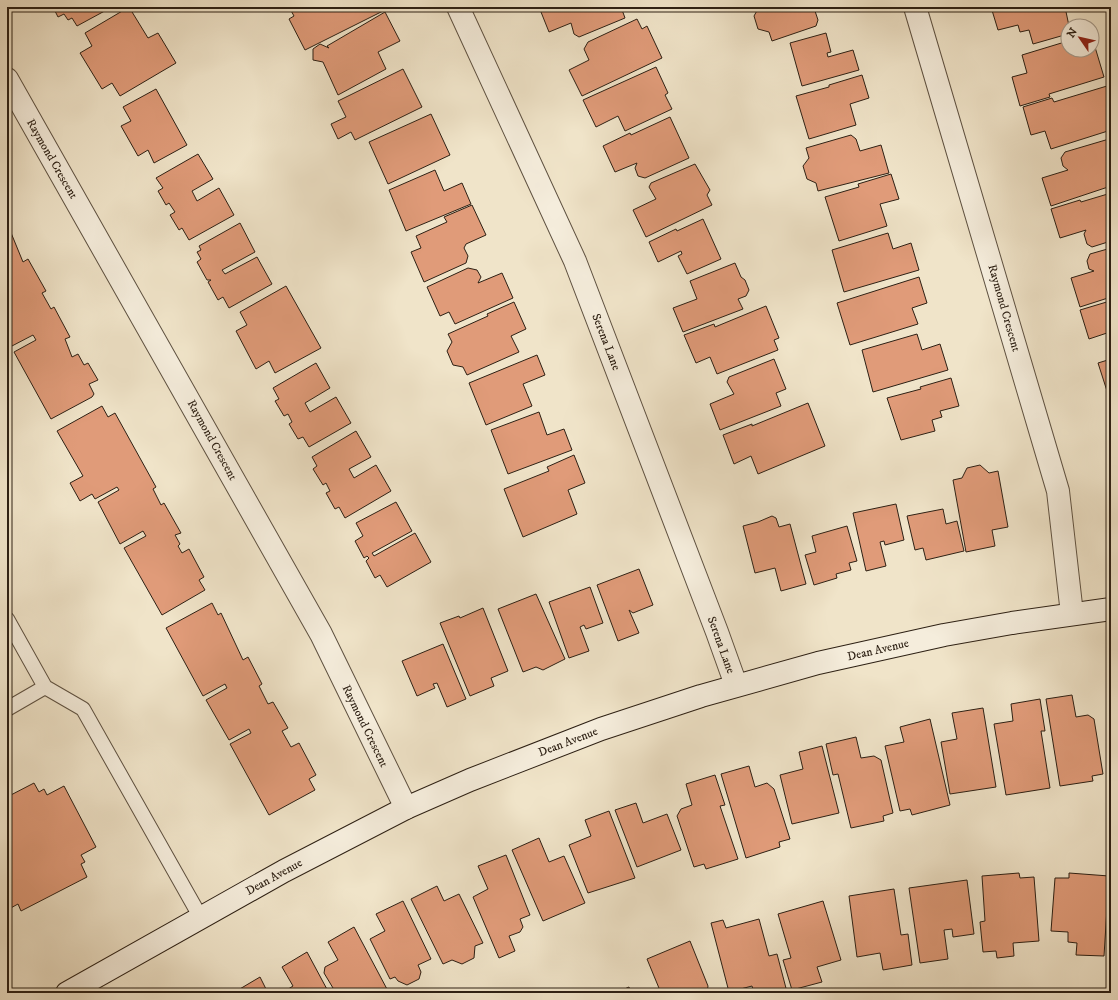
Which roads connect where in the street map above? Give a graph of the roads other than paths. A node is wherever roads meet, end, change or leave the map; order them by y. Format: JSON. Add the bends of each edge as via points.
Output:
{"nodes":[{"id":1,"x":458,"y":7,"type":"edge"},
{"id":2,"x":915,"y":7,"type":"edge"},
{"id":3,"x":7,"y":79,"type":"edge"},
{"id":4,"x":1111,"y":609,"type":"edge"},
{"id":5,"x":1072,"y":614,"type":"junction"},
{"id":6,"x":7,"y":619,"type":"edge"},
{"id":7,"x":736,"y":685,"type":"junction"},
{"id":8,"x":45,"y":688,"type":"junction"},
{"id":9,"x":7,"y":709,"type":"edge"},
{"id":10,"x":406,"y":808,"type":"junction"},
{"id":11,"x":201,"y":918,"type":"junction"},
{"id":12,"x":67,"y":993,"type":"edge"}],
"edges":[{"from":1,"to":7,"type":"street","name":"Serena Lane","via":[[575,261]]},
{"from":2,"to":5,"type":"street","name":"Raymond Crescent","via":[[1058,492]]},
{"from":3,"to":10,"type":"street","name":"Raymond Crescent","via":[[321,634]]},
{"from":4,"to":5,"type":"street","name":"Dean Avenue"},
{"from":5,"to":7,"type":"street","name":"Dean Avenue","via":[[944,635]]},
{"from":6,"to":8,"type":"lane"},
{"from":7,"to":10,"type":"street","name":"Dean Avenue","via":[[601,729]]},
{"from":8,"to":9,"type":"lane"},
{"from":8,"to":11,"type":"lane","via":[[83,709]]},
{"from":10,"to":11,"type":"street","name":"Dean Avenue","via":[[284,871]]},
{"from":11,"to":12,"type":"street","name":"Dean Avenue"}]}
